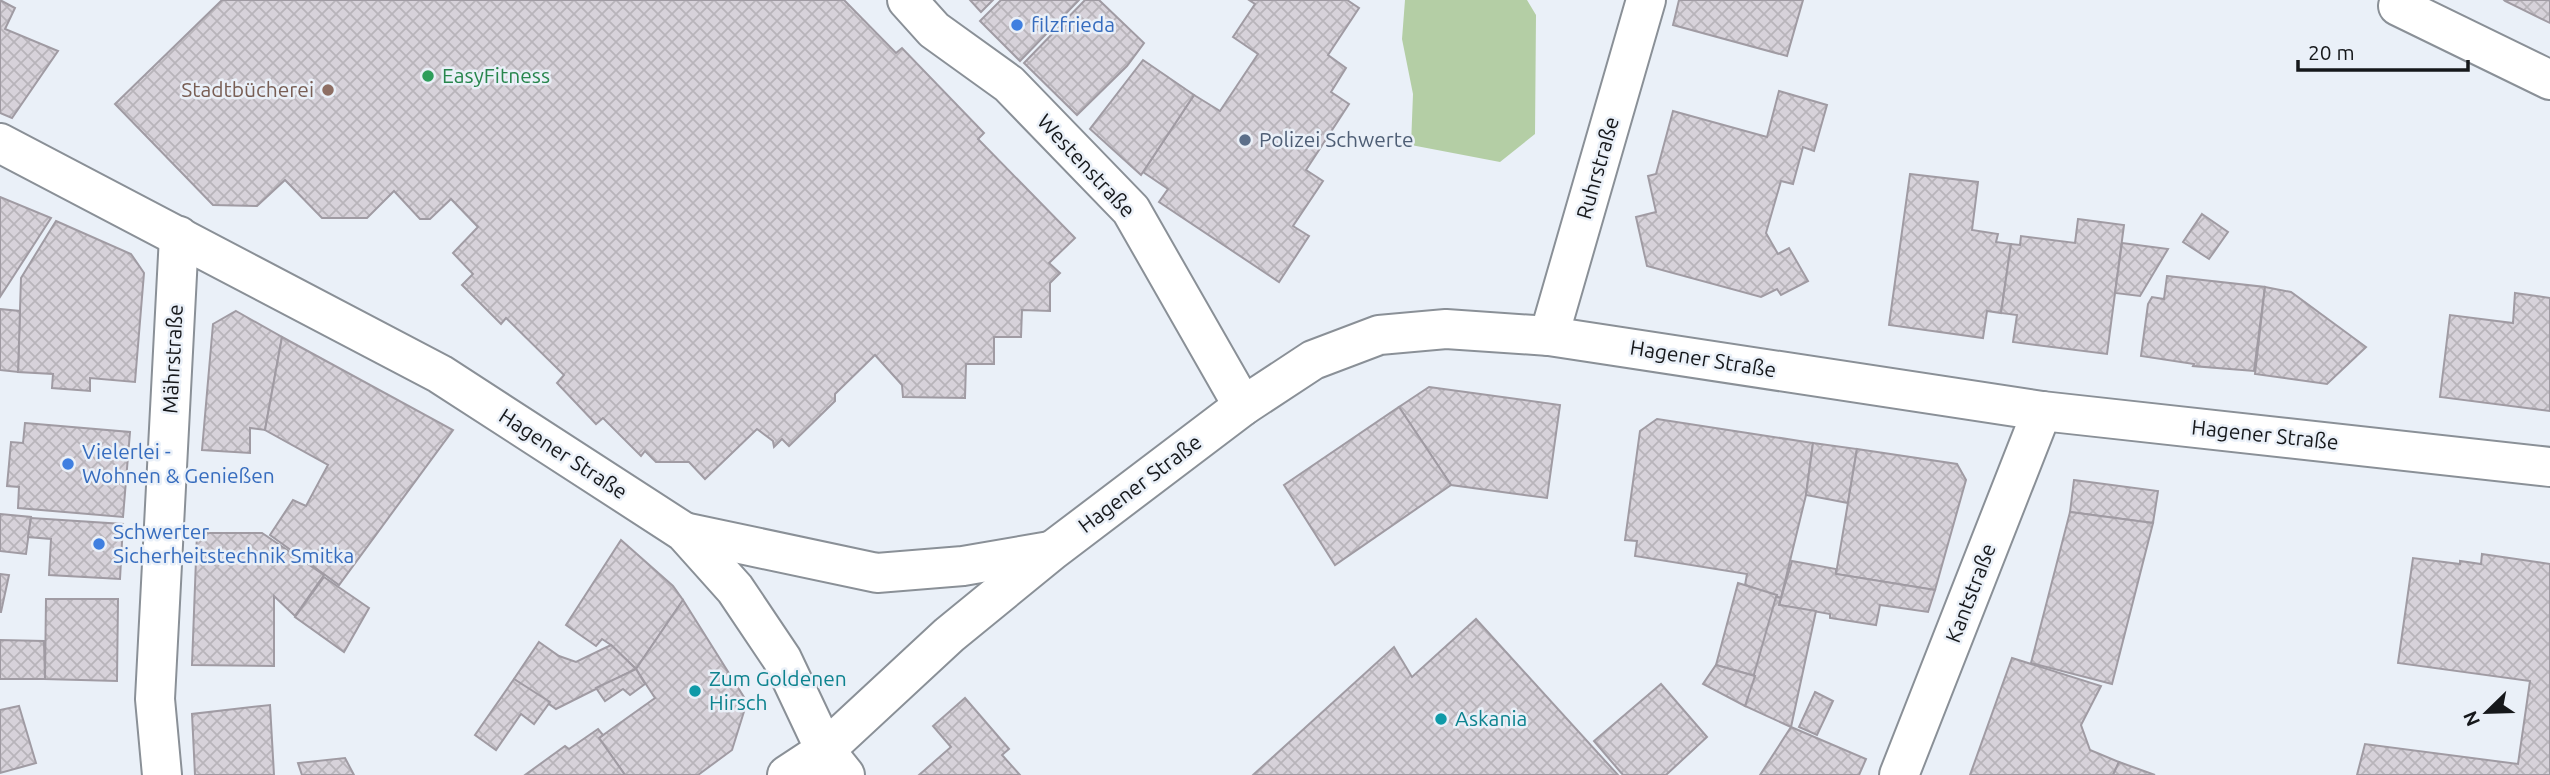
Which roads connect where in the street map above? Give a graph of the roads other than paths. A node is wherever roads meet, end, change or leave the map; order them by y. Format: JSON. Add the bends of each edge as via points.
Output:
{"nodes":[{"id":1,"x":907,"y":0,"type":"edge"},
{"id":2,"x":1646,"y":0,"type":"edge"},
{"id":3,"x":2398,"y":6,"type":"dead end"},
{"id":4,"x":2550,"y":79,"type":"edge"},
{"id":5,"x":0,"y":143,"type":"edge"},
{"id":6,"x":179,"y":236,"type":"junction"},
{"id":7,"x":1549,"y":336,"type":"junction"},
{"id":8,"x":1243,"y":406,"type":"junction"},
{"id":9,"x":2042,"y":411,"type":"junction"},
{"id":10,"x":2550,"y":467,"type":"edge"},
{"id":11,"x":684,"y":532,"type":"junction"},
{"id":12,"x":1052,"y":550,"type":"junction"},
{"id":13,"x":829,"y":767,"type":"edge"},
{"id":14,"x":162,"y":775,"type":"edge"},
{"id":15,"x":787,"y":775,"type":"edge"},
{"id":16,"x":1899,"y":775,"type":"edge"}],
"edges":[{"from":1,"to":8,"type":"street","name":"Westenstraße","via":[[934,30],[1009,85],[1131,210]]},
{"from":2,"to":7,"type":"street","name":"Ruhrstraße"},
{"from":3,"to":4,"type":"street"},
{"from":5,"to":6,"type":"street","name":"Hagener Straße"},
{"from":6,"to":11,"type":"street","name":"Hagener Straße","via":[[440,374]]},
{"from":6,"to":14,"type":"street","name":"Mährstraße","via":[[155,699]]},
{"from":7,"to":8,"type":"street","name":"Hagener Straße","via":[[1446,329],[1379,335],[1313,360]]},
{"from":7,"to":9,"type":"street","name":"Hagener Straße"},
{"from":8,"to":12,"type":"street","name":"Hagener Straße"},
{"from":9,"to":10,"type":"street","name":"Hagener Straße"},
{"from":9,"to":16,"type":"street","name":"Kantstraße"},
{"from":11,"to":12,"type":"street","via":[[877,573],[963,566]]},
{"from":11,"to":13,"type":"street","name":"Hagener Straße","via":[[735,589],[782,659]]},
{"from":12,"to":13,"type":"street","name":"Hagener Straße","via":[[949,635]]},
{"from":13,"to":15,"type":"street"}]}
